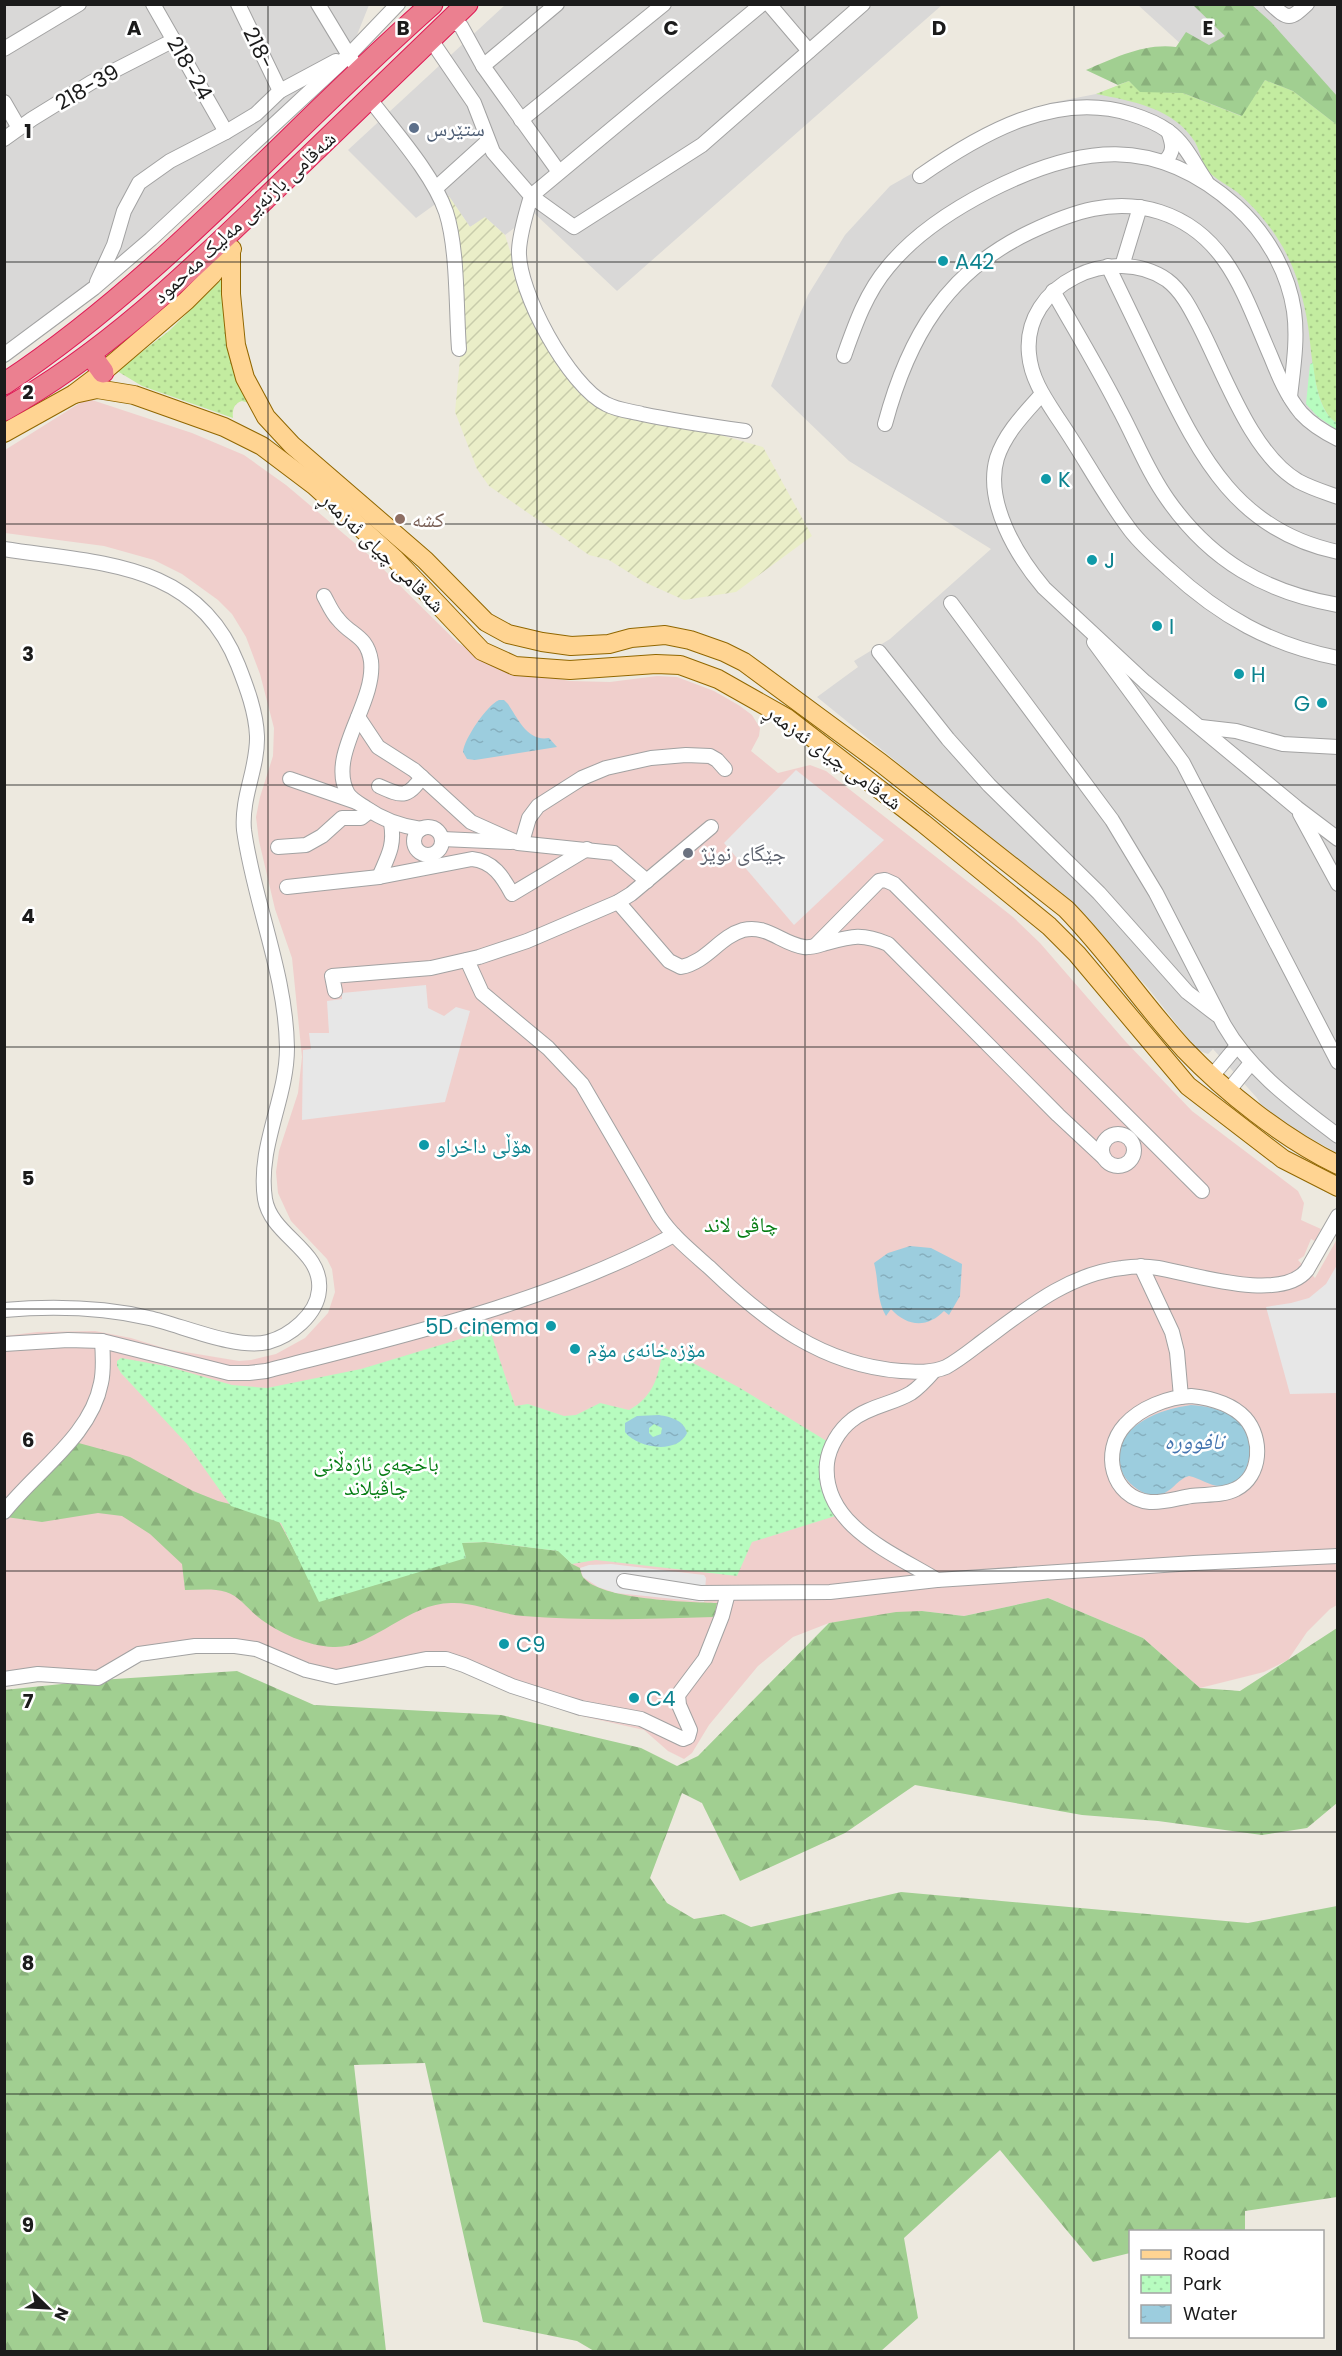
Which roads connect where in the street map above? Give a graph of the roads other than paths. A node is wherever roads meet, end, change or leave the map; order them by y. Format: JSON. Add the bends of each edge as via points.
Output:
{"nodes":[{"id":1,"x":79,"y":4,"type":"edge"},
{"id":2,"x":153,"y":4,"type":"edge"},
{"id":3,"x":238,"y":4,"type":"edge"},
{"id":4,"x":318,"y":4,"type":"edge"},
{"id":5,"x":398,"y":4,"type":"edge"},
{"id":6,"x":467,"y":4,"type":"edge"},
{"id":7,"x":557,"y":4,"type":"edge"},
{"id":8,"x":664,"y":4,"type":"edge"},
{"id":9,"x":762,"y":4,"type":"edge"},
{"id":10,"x":769,"y":4,"type":"edge"},
{"id":11,"x":863,"y":4,"type":"edge"},
{"id":12,"x":1271,"y":4,"type":"edge"},
{"id":13,"x":1307,"y":4,"type":"edge"},
{"id":14,"x":423,"y":8,"type":"edge"},
{"id":15,"x":450,"y":21,"type":"junction"},
{"id":16,"x":174,"y":40,"type":"junction"},
{"id":17,"x":431,"y":40,"type":"junction"},
{"id":18,"x":4,"y":49,"type":"edge"},
{"id":19,"x":809,"y":51,"type":"junction"},
{"id":20,"x":355,"y":64,"type":"junction"},
{"id":21,"x":483,"y":66,"type":"junction"},
{"id":22,"x":280,"y":91,"type":"junction"},
{"id":23,"x":369,"y":98,"type":"junction"},
{"id":24,"x":4,"y":102,"type":"edge"},
{"id":25,"x":521,"y":120,"type":"junction"},
{"id":26,"x":19,"y":128,"type":"junction"},
{"id":27,"x":1168,"y":131,"type":"junction"},
{"id":28,"x":226,"y":132,"type":"junction"},
{"id":29,"x":4,"y":139,"type":"edge"},
{"id":30,"x":488,"y":141,"type":"junction"},
{"id":31,"x":1164,"y":162,"type":"junction"},
{"id":32,"x":559,"y":172,"type":"junction"},
{"id":33,"x":920,"y":176,"type":"dead end"},
{"id":34,"x":1208,"y":184,"type":"junction"},
{"id":35,"x":436,"y":188,"type":"junction"},
{"id":36,"x":531,"y":196,"type":"junction"},
{"id":37,"x":1140,"y":207,"type":"junction"},
{"id":38,"x":243,"y":220,"type":"junction"},
{"id":39,"x":231,"y":250,"type":"junction"},
{"id":40,"x":1115,"y":266,"type":"junction"},
{"id":41,"x":94,"y":288,"type":"junction"},
{"id":42,"x":1053,"y":291,"type":"junction"},
{"id":43,"x":459,"y":349,"type":"dead end"},
{"id":44,"x":6,"y":351,"type":"edge"},
{"id":45,"x":90,"y":354,"type":"junction"},
{"id":46,"x":844,"y":356,"type":"dead end"},
{"id":47,"x":103,"y":372,"type":"junction"},
{"id":48,"x":4,"y":384,"type":"edge"},
{"id":49,"x":74,"y":394,"type":"junction"},
{"id":50,"x":1042,"y":394,"type":"junction"},
{"id":51,"x":1290,"y":397,"type":"junction"},
{"id":52,"x":260,"y":407,"type":"junction"},
{"id":53,"x":4,"y":410,"type":"edge"},
{"id":54,"x":885,"y":424,"type":"dead end"},
{"id":55,"x":745,"y":431,"type":"dead end"},
{"id":56,"x":4,"y":433,"type":"edge"},
{"id":57,"x":237,"y":433,"type":"junction"},
{"id":58,"x":1338,"y":439,"type":"edge"},
{"id":59,"x":1338,"y":497,"type":"edge"},
{"id":60,"x":4,"y":549,"type":"edge"},
{"id":61,"x":1338,"y":552,"type":"edge"},
{"id":62,"x":324,"y":596,"type":"dead end"},
{"id":63,"x":951,"y":603,"type":"dead end"},
{"id":64,"x":1338,"y":605,"type":"edge"},
{"id":65,"x":1077,"y":619,"type":"junction"},
{"id":66,"x":879,"y":652,"type":"dead end"},
{"id":67,"x":1338,"y":658,"type":"edge"},
{"id":68,"x":358,"y":717,"type":"junction"},
{"id":69,"x":1199,"y":727,"type":"junction"},
{"id":70,"x":1338,"y":747,"type":"edge"},
{"id":71,"x":725,"y":769,"type":"dead end"},
{"id":72,"x":422,"y":777,"type":"junction"},
{"id":73,"x":290,"y":779,"type":"dead end"},
{"id":74,"x":378,"y":786,"type":"dead end"},
{"id":75,"x":356,"y":802,"type":"junction"},
{"id":76,"x":1297,"y":808,"type":"junction"},
{"id":77,"x":370,"y":811,"type":"junction"},
{"id":78,"x":391,"y":823,"type":"junction"},
{"id":79,"x":711,"y":827,"type":"dead end"},
{"id":80,"x":421,"y":829,"type":"junction"},
{"id":81,"x":442,"y":839,"type":"junction"},
{"id":82,"x":1338,"y":839,"type":"edge"},
{"id":83,"x":520,"y":842,"type":"junction"},
{"id":84,"x":278,"y":847,"type":"dead end"},
{"id":85,"x":587,"y":849,"type":"junction"},
{"id":86,"x":379,"y":877,"type":"junction"},
{"id":87,"x":647,"y":881,"type":"junction"},
{"id":88,"x":1338,"y":884,"type":"edge"},
{"id":89,"x":287,"y":887,"type":"dead end"},
{"id":90,"x":618,"y":902,"type":"junction"},
{"id":91,"x":813,"y":947,"type":"junction"},
{"id":92,"x":467,"y":960,"type":"junction"},
{"id":93,"x":335,"y":991,"type":"dead end"},
{"id":94,"x":1219,"y":1016,"type":"junction"},
{"id":95,"x":1237,"y":1046,"type":"junction"},
{"id":96,"x":1338,"y":1062,"type":"edge"},
{"id":97,"x":1251,"y":1063,"type":"junction"},
{"id":98,"x":1213,"y":1075,"type":"junction"},
{"id":99,"x":1229,"y":1090,"type":"junction"},
{"id":100,"x":1338,"y":1136,"type":"edge"},
{"id":101,"x":1103,"y":1157,"type":"dead end"},
{"id":102,"x":1338,"y":1165,"type":"edge"},
{"id":103,"x":1338,"y":1187,"type":"edge"},
{"id":104,"x":1202,"y":1191,"type":"dead end"},
{"id":105,"x":1338,"y":1216,"type":"edge"},
{"id":106,"x":674,"y":1235,"type":"junction"},
{"id":107,"x":1141,"y":1266,"type":"junction"},
{"id":108,"x":4,"y":1310,"type":"edge"},
{"id":109,"x":102,"y":1341,"type":"junction"},
{"id":110,"x":4,"y":1344,"type":"edge"},
{"id":111,"x":934,"y":1371,"type":"junction"},
{"id":112,"x":1181,"y":1397,"type":"junction"},
{"id":113,"x":4,"y":1512,"type":"edge"},
{"id":114,"x":1338,"y":1556,"type":"edge"},
{"id":115,"x":937,"y":1580,"type":"junction"},
{"id":116,"x":624,"y":1581,"type":"dead end"},
{"id":117,"x":728,"y":1593,"type":"junction"},
{"id":118,"x":4,"y":1679,"type":"edge"}],
"edges":[{"from":1,"to":18,"type":"street"},
{"from":2,"to":16,"type":"street","name":"218-24"},
{"from":3,"to":22,"type":"street","name":"218-"},
{"from":4,"to":20,"type":"street"},
{"from":5,"to":20,"type":"street"},
{"from":6,"to":15,"type":"highway","name":"شەقامی بازنەیی مەلیک مەحمود"},
{"from":7,"to":21,"type":"street"},
{"from":8,"to":25,"type":"street"},
{"from":9,"to":32,"type":"street"},
{"from":10,"to":19,"type":"street"},
{"from":11,"to":19,"type":"street"},
{"from":12,"to":13,"type":"street","via":[[1289,17]]},
{"from":14,"to":20,"type":"highway","name":"شەقامی بازنەیی مەلیک مەحمود"},
{"from":15,"to":17,"type":"highway","name":"شەقامی بازنەیی مەلیک مەحمود"},
{"from":15,"to":21,"type":"street","via":[[461,26]]},
{"from":16,"to":26,"type":"street","name":"218-39","via":[[92,82]]},
{"from":16,"to":28,"type":"street","name":"218-24"},
{"from":17,"to":23,"type":"highway","name":"شەقامی بازنەیی مەلیک مەحمود"},
{"from":17,"to":30,"type":"street","via":[[474,103]]},
{"from":19,"to":36,"type":"street","via":[[702,146],[574,227]]},
{"from":20,"to":22,"type":"street"},
{"from":20,"to":41,"type":"street"},
{"from":20,"to":48,"type":"highway","name":"شەقامی بازنەیی مەلیک مەحمود","via":[[140,279],[88,324]]},
{"from":21,"to":25,"type":"street"},
{"from":22,"to":28,"type":"street","via":[[256,114]]},
{"from":23,"to":35,"type":"street"},
{"from":23,"to":38,"type":"highway","name":"شەقامی بازنەیی مەلیک مەحمود"},
{"from":24,"to":26,"type":"street"},
{"from":25,"to":32,"type":"street"},
{"from":26,"to":29,"type":"street","name":"218-39"},
{"from":27,"to":31,"type":"street","via":[[1173,152]]},
{"from":27,"to":33,"type":"street","via":[[1117,109],[1094,106],[1049,111],[995,132]]},
{"from":27,"to":34,"type":"street","via":[[1191,155]]},
{"from":28,"to":41,"type":"street","via":[[170,161],[139,183]]},
{"from":30,"to":35,"type":"street"},
{"from":30,"to":36,"type":"street"},
{"from":31,"to":34,"type":"street"},
{"from":31,"to":46,"type":"street","via":[[1116,153],[1074,157],[1032,170],[978,196],[928,229],[888,267],[861,311]]},
{"from":32,"to":36,"type":"street"},
{"from":34,"to":51,"type":"street","via":[[1258,230],[1270,245],[1285,278],[1295,328]]},
{"from":35,"to":43,"type":"street","via":[[452,242]]},
{"from":36,"to":55,"type":"street","via":[[519,251],[526,286],[555,349],[584,388],[607,405],[627,411]]},
{"from":37,"to":40,"type":"street"},
{"from":37,"to":51,"type":"street","via":[[1175,217],[1216,248],[1234,273]]},
{"from":37,"to":54,"type":"street","via":[[1120,204],[1073,213],[1015,239],[969,273],[949,292],[915,340]]},
{"from":38,"to":39,"type":"main road"},
{"from":38,"to":45,"type":"highway","name":"شەقامی بازنەیی مەلیک مەحمود","via":[[153,303]]},
{"from":39,"to":47,"type":"main road","via":[[186,302]]},
{"from":39,"to":52,"type":"main road","name":"شەقامی چیای ئەزمەڕ","via":[[236,345],[245,378]]},
{"from":40,"to":42,"type":"street","via":[[1077,275]]},
{"from":40,"to":59,"type":"street","via":[[1132,266],[1156,274],[1178,291],[1254,435],[1276,463],[1297,480]]},
{"from":40,"to":61,"type":"street","via":[[1187,429],[1222,482],[1270,525],[1307,543]]},
{"from":41,"to":44,"type":"street"},
{"from":42,"to":50,"type":"street","via":[[1038,312],[1029,340],[1031,364]]},
{"from":42,"to":64,"type":"street","via":[[1149,469],[1187,525],[1233,567],[1258,581]]},
{"from":45,"to":47,"type":"highway"},
{"from":45,"to":53,"type":"highway","name":"شەقامی بازنەیی مەلیک مەحمود"},
{"from":47,"to":49,"type":"main road"},
{"from":49,"to":56,"type":"main road"},
{"from":49,"to":57,"type":"main road","name":"شەقامی چیای ئەزمەڕ","via":[[93,389],[123,392]]},
{"from":50,"to":65,"type":"street","via":[[1005,441],[994,479],[1000,511],[1017,552],[1044,588]]},
{"from":50,"to":67,"type":"street","via":[[1129,530],[1188,586],[1237,622],[1269,638]]},
{"from":51,"to":58,"type":"street","via":[[1308,420]]},
{"from":52,"to":57,"type":"main road"},
{"from":52,"to":98,"type":"main road","name":"شەقامی چیای ئەزمەڕ","via":[[292,445],[426,560],[476,614],[496,628],[571,646],[674,637],[708,645],[744,662],[881,763],[1066,909],[1183,1048]]},
{"from":57,"to":103,"type":"main road","name":"شەقامی چیای ئەزمەڕ","via":[[274,454],[315,486],[396,559],[482,651],[515,666],[570,670],[680,665],[718,679],[808,733],[1049,926],[1188,1086],[1283,1159]]},
{"from":60,"to":108,"type":"street","via":[[118,567],[157,579],[204,609],[237,662],[257,734],[244,805],[244,830],[282,994],[287,1045],[284,1079],[265,1160],[265,1198],[273,1222],[309,1258],[319,1291],[311,1311],[296,1327],[260,1343],[236,1341],[124,1313]]},
{"from":62,"to":68,"type":"street","via":[[338,620],[363,640],[369,653],[371,682]]},
{"from":63,"to":94,"type":"street","via":[[1112,820],[1155,892]]},
{"from":65,"to":69,"type":"street"},
{"from":65,"to":96,"type":"street","via":[[1183,763]]},
{"from":66,"to":94,"type":"street","via":[[988,785],[1108,903],[1187,992]]},
{"from":68,"to":72,"type":"street","via":[[378,747]]},
{"from":68,"to":75,"type":"street","via":[[348,741],[344,768],[348,793]]},
{"from":69,"to":70,"type":"street","via":[[1236,731],[1283,744]]},
{"from":69,"to":76,"type":"street"},
{"from":71,"to":83,"type":"street","via":[[710,756],[686,755],[606,768],[568,786],[534,810]]},
{"from":72,"to":74,"type":"street","via":[[404,794]]},
{"from":72,"to":83,"type":"street","via":[[471,822]]},
{"from":73,"to":75,"type":"street"},
{"from":75,"to":77,"type":"street"},
{"from":76,"to":82,"type":"street"},
{"from":76,"to":88,"type":"street"},
{"from":77,"to":78,"type":"street"},
{"from":77,"to":84,"type":"street","via":[[361,818],[338,819],[322,836],[306,845]]},
{"from":78,"to":80,"type":"street"},
{"from":78,"to":86,"type":"street","via":[[394,839]]},
{"from":79,"to":87,"type":"street"},
{"from":80,"to":81,"type":"street","via":[[436,830]]},
{"from":80,"to":81,"type":"street","via":[[414,843],[422,854],[435,853]]},
{"from":81,"to":83,"type":"street"},
{"from":83,"to":85,"type":"street"},
{"from":85,"to":86,"type":"street","via":[[512,894],[496,869],[478,859]]},
{"from":85,"to":87,"type":"street","via":[[614,853]]},
{"from":86,"to":89,"type":"street"},
{"from":87,"to":90,"type":"street"},
{"from":90,"to":91,"type":"street","via":[[669,961],[681,967],[703,958],[732,934],[751,928],[801,947]]},
{"from":90,"to":92,"type":"street","via":[[526,941]]},
{"from":91,"to":101,"type":"street","via":[[853,936],[869,936],[888,944]]},
{"from":91,"to":104,"type":"street","via":[[876,883],[891,882]]},
{"from":92,"to":93,"type":"street","via":[[430,968],[332,976]]},
{"from":92,"to":106,"type":"street","via":[[482,993],[548,1048],[582,1084]]},
{"from":94,"to":95,"type":"street"},
{"from":95,"to":97,"type":"street"},
{"from":95,"to":98,"type":"street"},
{"from":97,"to":99,"type":"street"},
{"from":97,"to":100,"type":"street"},
{"from":98,"to":99,"type":"main road","name":"شەقامی چیای ئەزمەڕ"},
{"from":99,"to":102,"type":"main road","name":"شەقامی چیای ئەزمەڕ","via":[[1277,1129]]},
{"from":105,"to":107,"type":"street","via":[[1307,1270],[1291,1281],[1260,1285],[1221,1282]]},
{"from":106,"to":109,"type":"street","via":[[635,1255],[520,1300],[266,1371],[229,1373]]},
{"from":106,"to":111,"type":"street","via":[[740,1297],[807,1345],[860,1365]]},
{"from":107,"to":111,"type":"street","via":[[1101,1272],[1068,1283],[956,1361]]},
{"from":107,"to":112,"type":"street","via":[[1172,1332]]},
{"from":109,"to":110,"type":"street"},
{"from":109,"to":113,"type":"street","via":[[101,1384],[88,1418]]},
{"from":111,"to":115,"type":"street","via":[[909,1394],[859,1415],[846,1425],[830,1453],[827,1474],[831,1496],[844,1517],[873,1541]]},
{"from":112,"to":112,"type":"street","via":[[1134,1416],[1114,1440],[1111,1454],[1115,1477],[1121,1487],[1138,1498],[1157,1502],[1230,1491],[1247,1480],[1255,1468],[1255,1438],[1244,1417],[1210,1399]]},
{"from":114,"to":115,"type":"street"},
{"from":115,"to":117,"type":"street","via":[[830,1592]]},
{"from":116,"to":117,"type":"street","via":[[700,1593]]},
{"from":117,"to":118,"type":"street","via":[[705,1659],[678,1695],[678,1706],[690,1730],[683,1739],[641,1719],[572,1705],[512,1686],[454,1660],[435,1658],[336,1677],[306,1670],[256,1649],[195,1646],[139,1654],[98,1678],[38,1674]]}]}
